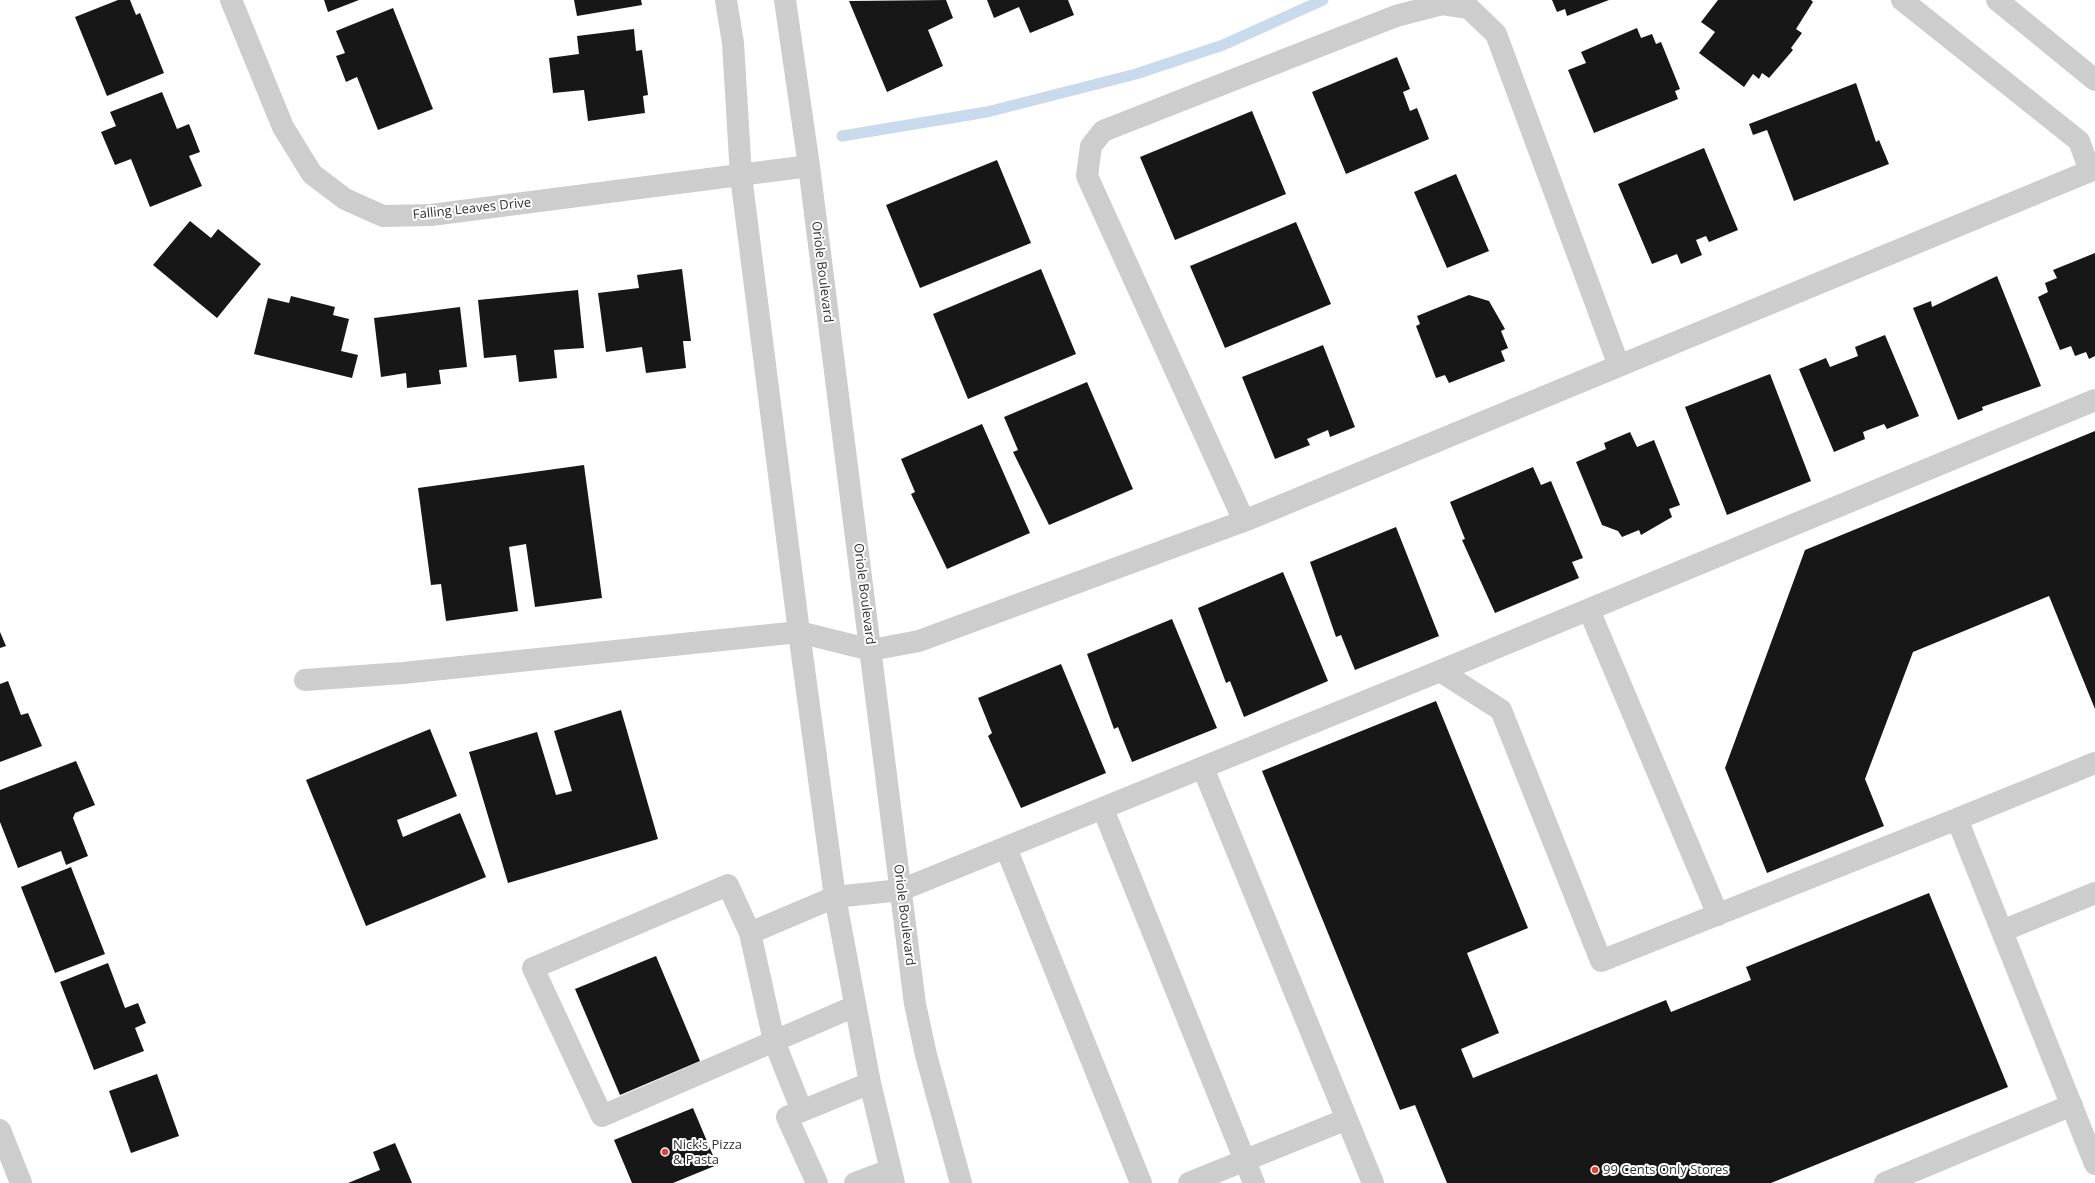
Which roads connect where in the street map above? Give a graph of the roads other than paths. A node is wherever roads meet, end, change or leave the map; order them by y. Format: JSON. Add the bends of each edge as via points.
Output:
{"nodes":[{"id":1,"x":231,"y":0,"type":"edge"},
{"id":2,"x":726,"y":0,"type":"edge"},
{"id":3,"x":785,"y":0,"type":"edge"},
{"id":4,"x":1902,"y":0,"type":"edge"},
{"id":5,"x":1997,"y":0,"type":"edge"},
{"id":6,"x":2095,"y":80,"type":"edge"},
{"id":7,"x":809,"y":166,"type":"junction"},
{"id":8,"x":741,"y":176,"type":"junction"},
{"id":9,"x":1619,"y":366,"type":"junction"},
{"id":10,"x":2095,"y":400,"type":"edge"},
{"id":11,"x":1244,"y":521,"type":"junction"},
{"id":12,"x":1589,"y":610,"type":"junction"},
{"id":13,"x":799,"y":632,"type":"junction"},
{"id":14,"x":871,"y":650,"type":"junction"},
{"id":15,"x":1440,"y":671,"type":"junction"},
{"id":16,"x":305,"y":680,"type":"dead end"},
{"id":17,"x":2095,"y":763,"type":"edge"},
{"id":18,"x":1202,"y":768,"type":"junction"},
{"id":19,"x":1103,"y":809,"type":"junction"},
{"id":20,"x":1957,"y":819,"type":"junction"},
{"id":21,"x":1006,"y":848,"type":"junction"},
{"id":22,"x":901,"y":890,"type":"junction"},
{"id":23,"x":2095,"y":893,"type":"edge"},
{"id":24,"x":835,"y":897,"type":"junction"},
{"id":25,"x":1718,"y":915,"type":"junction"},
{"id":26,"x":2002,"y":931,"type":"junction"},
{"id":27,"x":750,"y":933,"type":"junction"},
{"id":28,"x":855,"y":1006,"type":"junction"},
{"id":29,"x":774,"y":1041,"type":"junction"},
{"id":30,"x":870,"y":1083,"type":"junction"},
{"id":31,"x":2072,"y":1105,"type":"junction"},
{"id":32,"x":802,"y":1111,"type":"junction"},
{"id":33,"x":1347,"y":1119,"type":"junction"},
{"id":34,"x":0,"y":1130,"type":"edge"},
{"id":35,"x":1245,"y":1160,"type":"junction"},
{"id":36,"x":2095,"y":1164,"type":"edge"},
{"id":37,"x":892,"y":1176,"type":"edge"},
{"id":38,"x":21,"y":1183,"type":"edge"},
{"id":39,"x":817,"y":1183,"type":"edge"},
{"id":40,"x":856,"y":1183,"type":"edge"},
{"id":41,"x":961,"y":1183,"type":"edge"},
{"id":42,"x":1141,"y":1183,"type":"edge"},
{"id":43,"x":1189,"y":1183,"type":"edge"},
{"id":44,"x":1254,"y":1183,"type":"edge"},
{"id":45,"x":1373,"y":1183,"type":"edge"},
{"id":46,"x":1885,"y":1183,"type":"edge"}],
"edges":[{"from":1,"to":8,"type":"street","name":"Falling Leaves Drive","via":[[283,127],[312,174],[345,199],[383,216],[431,215]]},
{"from":2,"to":8,"type":"street","via":[[733,43]]},
{"from":3,"to":7,"type":"street","name":"Oriole Boulevard"},
{"from":4,"to":9,"type":"street","via":[[2079,141],[2090,171]]},
{"from":5,"to":6,"type":"street"},
{"from":7,"to":8,"type":"street","name":"Falling Leaves Drive"},
{"from":7,"to":14,"type":"street","name":"Oriole Boulevard"},
{"from":8,"to":13,"type":"street"},
{"from":9,"to":11,"type":"street"},
{"from":9,"to":11,"type":"street","via":[[1496,34],[1469,8],[1442,4],[1396,16],[1103,131],[1091,146],[1087,176]]},
{"from":10,"to":12,"type":"street"},
{"from":11,"to":14,"type":"street","via":[[919,641]]},
{"from":12,"to":15,"type":"street"},
{"from":12,"to":25,"type":"street"},
{"from":13,"to":14,"type":"street"},
{"from":13,"to":16,"type":"street","via":[[411,672]]},
{"from":13,"to":24,"type":"street"},
{"from":14,"to":22,"type":"street","name":"Oriole Boulevard"},
{"from":15,"to":18,"type":"street"},
{"from":15,"to":25,"type":"street","via":[[1501,710],[1601,961]]},
{"from":17,"to":20,"type":"street"},
{"from":18,"to":19,"type":"street"},
{"from":18,"to":33,"type":"street"},
{"from":19,"to":21,"type":"street"},
{"from":19,"to":35,"type":"street"},
{"from":20,"to":25,"type":"street"},
{"from":20,"to":26,"type":"street"},
{"from":21,"to":22,"type":"street"},
{"from":21,"to":42,"type":"street"},
{"from":22,"to":24,"type":"street"},
{"from":22,"to":41,"type":"street","name":"Oriole Boulevard","via":[[915,1004],[926,1055]]},
{"from":23,"to":26,"type":"street"},
{"from":24,"to":27,"type":"street"},
{"from":24,"to":28,"type":"street"},
{"from":26,"to":31,"type":"street"},
{"from":27,"to":29,"type":"street"},
{"from":27,"to":29,"type":"street","via":[[728,885],[533,968],[602,1116]]},
{"from":28,"to":29,"type":"street"},
{"from":28,"to":30,"type":"street"},
{"from":29,"to":32,"type":"street"},
{"from":30,"to":32,"type":"street"},
{"from":30,"to":37,"type":"street"},
{"from":31,"to":36,"type":"street"},
{"from":31,"to":46,"type":"street"},
{"from":32,"to":39,"type":"street","via":[[787,1117]]},
{"from":33,"to":35,"type":"street"},
{"from":33,"to":45,"type":"street"},
{"from":34,"to":38,"type":"street"},
{"from":35,"to":43,"type":"street"},
{"from":35,"to":44,"type":"street"},
{"from":37,"to":40,"type":"street"}]}
